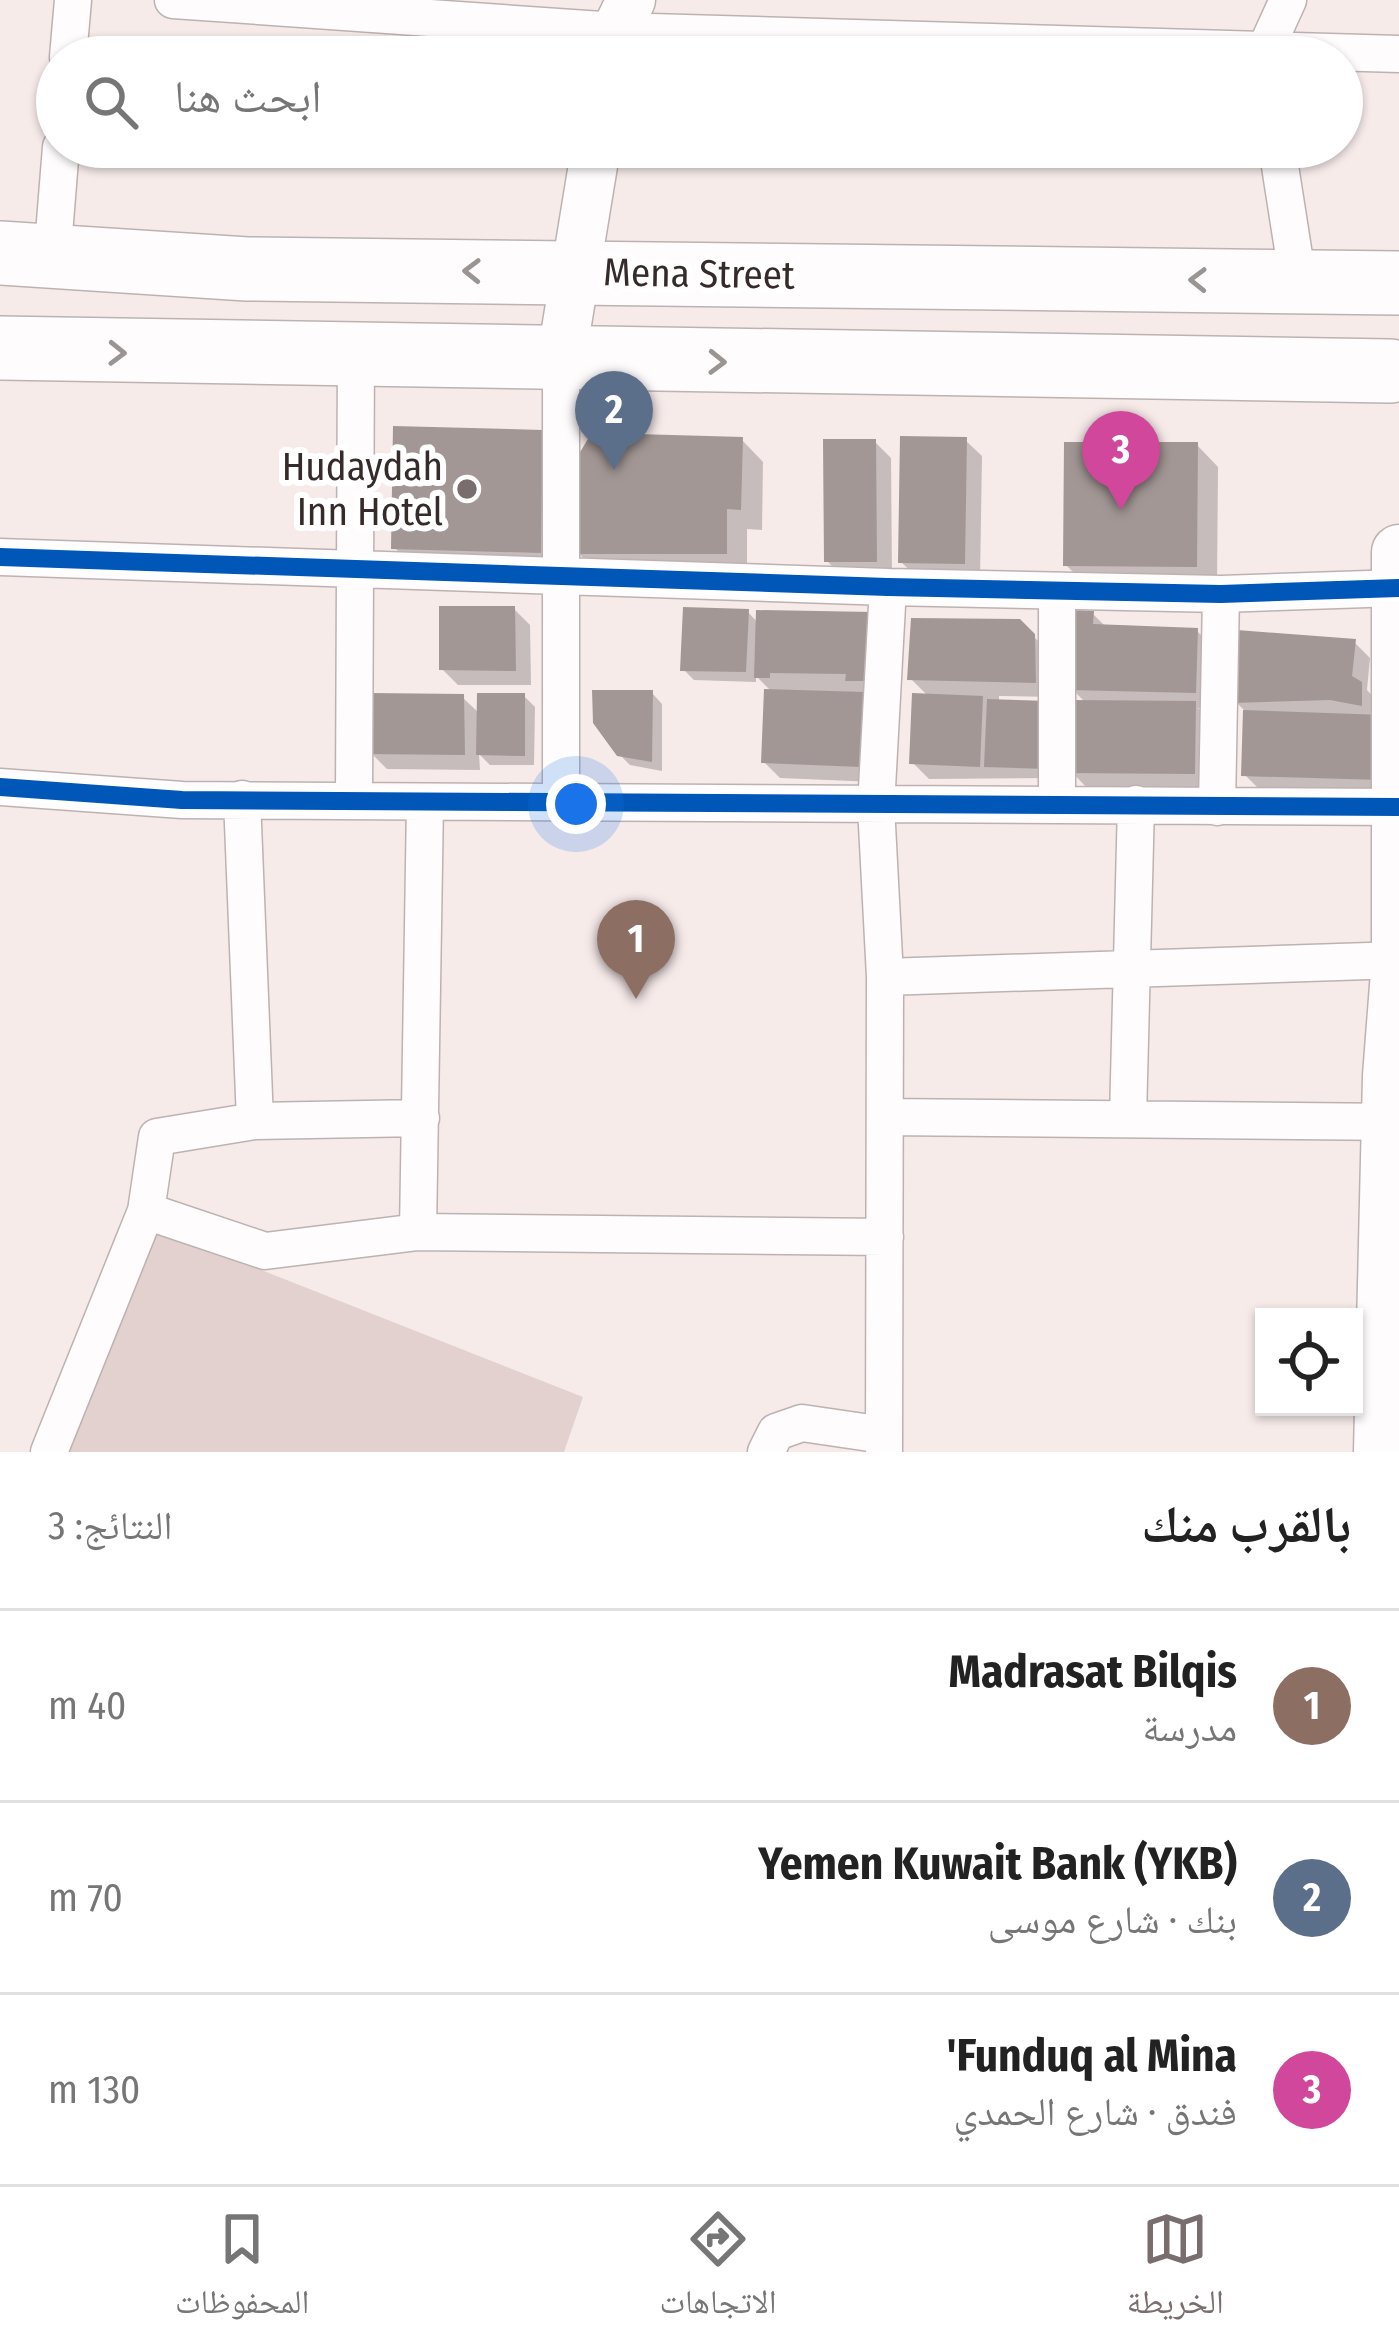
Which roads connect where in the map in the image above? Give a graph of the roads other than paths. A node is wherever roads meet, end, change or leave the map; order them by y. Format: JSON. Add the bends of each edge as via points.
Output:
{"nodes":[{"id":1,"x":73,"y":0,"type":"edge"},
{"id":2,"x":172,"y":0,"type":"edge"},
{"id":3,"x":1288,"y":0,"type":"edge"},
{"id":4,"x":620,"y":30,"type":"edge"},
{"id":5,"x":70,"y":36,"type":"edge"},
{"id":6,"x":774,"y":36,"type":"edge"},
{"id":7,"x":1271,"y":36,"type":"edge"},
{"id":8,"x":1363,"y":54,"type":"edge"},
{"id":9,"x":1399,"y":54,"type":"edge"},
{"id":10,"x":54,"y":168,"type":"edge"},
{"id":11,"x":593,"y":168,"type":"edge"},
{"id":12,"x":1280,"y":168,"type":"edge"},
{"id":13,"x":26,"y":256,"type":"edge"},
{"id":14,"x":576,"y":273,"type":"junction"},
{"id":15,"x":1298,"y":281,"type":"junction"},
{"id":16,"x":1399,"y":283,"type":"edge"},
{"id":17,"x":0,"y":348,"type":"edge"},
{"id":18,"x":356,"y":352,"type":"junction"},
{"id":19,"x":561,"y":360,"type":"junction"},
{"id":20,"x":1395,"y":372,"type":"edge"},
{"id":21,"x":1399,"y":551,"type":"edge"},
{"id":22,"x":0,"y":556,"type":"edge"},
{"id":23,"x":358,"y":571,"type":"junction"},
{"id":24,"x":559,"y":576,"type":"junction"},
{"id":25,"x":888,"y":587,"type":"junction"},
{"id":26,"x":1398,"y":588,"type":"edge"},
{"id":27,"x":1057,"y":591,"type":"junction"},
{"id":28,"x":1221,"y":594,"type":"junction"},
{"id":29,"x":0,"y":787,"type":"edge"},
{"id":30,"x":354,"y":797,"type":"junction"},
{"id":31,"x":242,"y":799,"type":"junction"},
{"id":32,"x":561,"y":800,"type":"junction"},
{"id":33,"x":425,"y":802,"type":"junction"},
{"id":34,"x":1057,"y":804,"type":"junction"},
{"id":35,"x":1136,"y":804,"type":"junction"},
{"id":36,"x":876,"y":806,"type":"junction"},
{"id":37,"x":1217,"y":807,"type":"junction"},
{"id":38,"x":1398,"y":807,"type":"edge"},
{"id":39,"x":1399,"y":960,"type":"edge"},
{"id":40,"x":1128,"y":969,"type":"junction"},
{"id":41,"x":885,"y":977,"type":"junction"},
{"id":42,"x":885,"y":1117,"type":"junction"},
{"id":43,"x":421,"y":1118,"type":"junction"},
{"id":44,"x":1128,"y":1118,"type":"junction"},
{"id":45,"x":255,"y":1121,"type":"junction"},
{"id":46,"x":1394,"y":1121,"type":"edge"},
{"id":47,"x":146,"y":1211,"type":"junction"},
{"id":48,"x":418,"y":1232,"type":"junction"},
{"id":49,"x":884,"y":1237,"type":"junction"},
{"id":50,"x":1392,"y":1303,"type":"edge"},
{"id":51,"x":884,"y":1444,"type":"edge"},
{"id":52,"x":49,"y":1452,"type":"edge"},
{"id":53,"x":766,"y":1452,"type":"edge"},
{"id":54,"x":1382,"y":1452,"type":"edge"}],
"edges":[{"from":1,"to":5,"type":"street"},
{"from":2,"to":4,"type":"street"},
{"from":3,"to":7,"type":"street"},
{"from":4,"to":6,"type":"street"},
{"from":8,"to":9,"type":"street"},
{"from":10,"to":13,"type":"street"},
{"from":11,"to":14,"type":"street"},
{"from":12,"to":15,"type":"street"},
{"from":14,"to":13,"type":"highway","name":"Mena Street","one_way":true,"via":[[247,269]]},
{"from":15,"to":14,"type":"highway","name":"Mena Street","one_way":true},
{"from":14,"to":19,"type":"street"},
{"from":15,"to":16,"type":"highway","name":"Mena Street"},
{"from":16,"to":20,"type":"highway","via":[[1374,295],[1360,322],[1366,352]]},
{"from":17,"to":18,"type":"highway","one_way":true},
{"from":18,"to":19,"type":"highway"},
{"from":18,"to":23,"type":"street"},
{"from":19,"to":20,"type":"highway","one_way":true},
{"from":19,"to":24,"type":"street"},
{"from":21,"to":26,"type":"main road"},
{"from":22,"to":23,"type":"street"},
{"from":23,"to":24,"type":"street"},
{"from":23,"to":30,"type":"street"},
{"from":24,"to":25,"type":"street"},
{"from":24,"to":32,"type":"street"},
{"from":25,"to":27,"type":"street"},
{"from":25,"to":36,"type":"street"},
{"from":26,"to":28,"type":"street"},
{"from":26,"to":38,"type":"main road"},
{"from":27,"to":28,"type":"street"},
{"from":27,"to":34,"type":"street"},
{"from":28,"to":37,"type":"street"},
{"from":29,"to":31,"type":"street"},
{"from":30,"to":31,"type":"street"},
{"from":30,"to":33,"type":"street"},
{"from":31,"to":45,"type":"street"},
{"from":32,"to":33,"type":"street"},
{"from":32,"to":36,"type":"street"},
{"from":33,"to":43,"type":"street"},
{"from":34,"to":35,"type":"street"},
{"from":34,"to":36,"type":"street"},
{"from":35,"to":37,"type":"street"},
{"from":35,"to":40,"type":"street"},
{"from":36,"to":41,"type":"street"},
{"from":37,"to":38,"type":"street"},
{"from":38,"to":39,"type":"main road"},
{"from":39,"to":40,"type":"street"},
{"from":39,"to":46,"type":"main road"},
{"from":40,"to":41,"type":"street"},
{"from":40,"to":44,"type":"street"},
{"from":41,"to":42,"type":"street"},
{"from":42,"to":44,"type":"street"},
{"from":42,"to":49,"type":"street"},
{"from":43,"to":45,"type":"street"},
{"from":43,"to":48,"type":"street"},
{"from":44,"to":46,"type":"street"},
{"from":45,"to":47,"type":"street","via":[[158,1138]]},
{"from":46,"to":50,"type":"main road"},
{"from":47,"to":48,"type":"street","via":[[266,1251]]},
{"from":47,"to":52,"type":"street"},
{"from":48,"to":49,"type":"street"},
{"from":49,"to":51,"type":"street"},
{"from":50,"to":54,"type":"main road"},
{"from":51,"to":53,"type":"street","via":[[802,1423],[776,1432]]}]}
